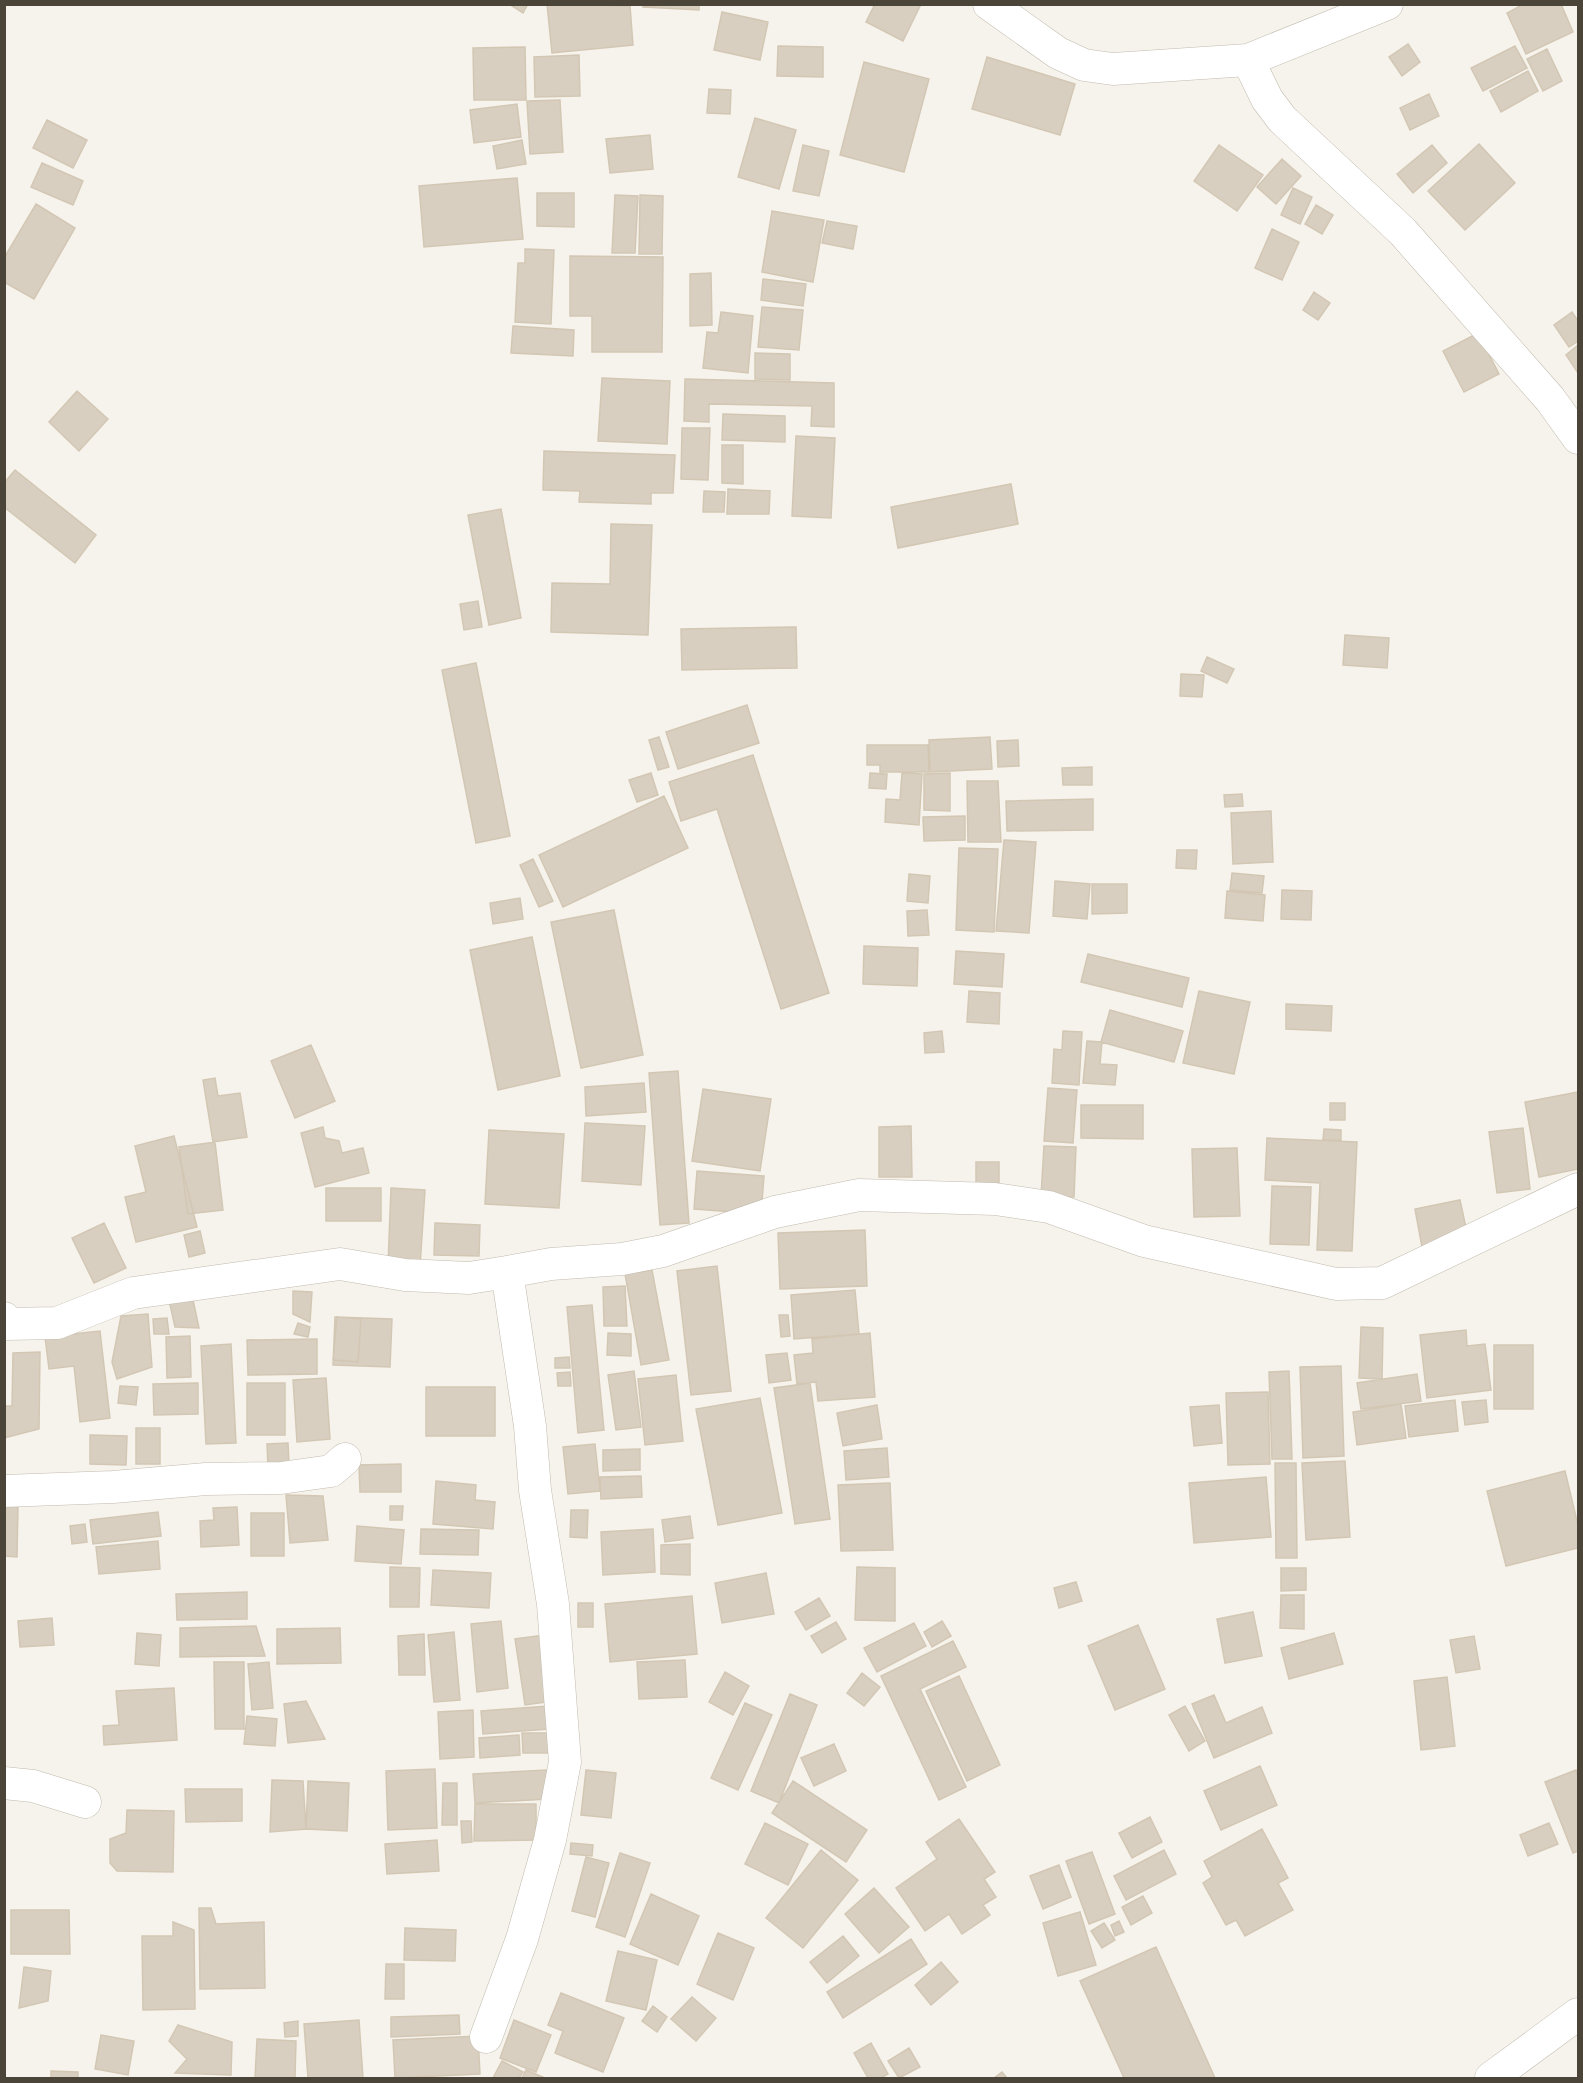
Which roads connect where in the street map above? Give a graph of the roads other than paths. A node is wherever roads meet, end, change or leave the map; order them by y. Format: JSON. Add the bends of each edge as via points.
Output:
{"nodes":[{"id":1,"x":989,"y":4,"type":"edge"},
{"id":2,"x":1387,"y":4,"type":"edge"},
{"id":3,"x":1248,"y":60,"type":"junction"},
{"id":4,"x":1578,"y":438,"type":"edge"},
{"id":5,"x":1578,"y":1189,"type":"edge"},
{"id":6,"x":507,"y":1272,"type":"junction"},
{"id":7,"x":4,"y":1318,"type":"edge"},
{"id":8,"x":345,"y":1459,"type":"dead end"},
{"id":9,"x":4,"y":1491,"type":"edge"},
{"id":10,"x":4,"y":1783,"type":"edge"},
{"id":11,"x":85,"y":1802,"type":"dead end"},
{"id":12,"x":1578,"y":2014,"type":"edge"},
{"id":13,"x":486,"y":2037,"type":"dead end"},
{"id":14,"x":1491,"y":2079,"type":"edge"}],
"edges":[{"from":1,"to":3,"type":"street","via":[[1058,53],[1084,65],[1113,69]]},
{"from":2,"to":3,"type":"street"},
{"from":3,"to":4,"type":"street","via":[[1267,99],[1282,119],[1404,231],[1550,399]]},
{"from":5,"to":6,"type":"street","via":[[1382,1283],[1336,1284],[1156,1243],[1049,1207],[995,1199],[859,1195],[775,1212],[663,1251]]},
{"from":6,"to":7,"type":"street","via":[[469,1278],[405,1275],[340,1264],[133,1293],[57,1323],[8,1324]]},
{"from":6,"to":13,"type":"street","via":[[530,1425],[534,1490],[553,1604],[565,1762],[550,1840],[526,1928]]},
{"from":8,"to":9,"type":"street","via":[[331,1471],[281,1478]]},
{"from":10,"to":11,"type":"street","via":[[33,1786]]},
{"from":12,"to":14,"type":"street"}]}
